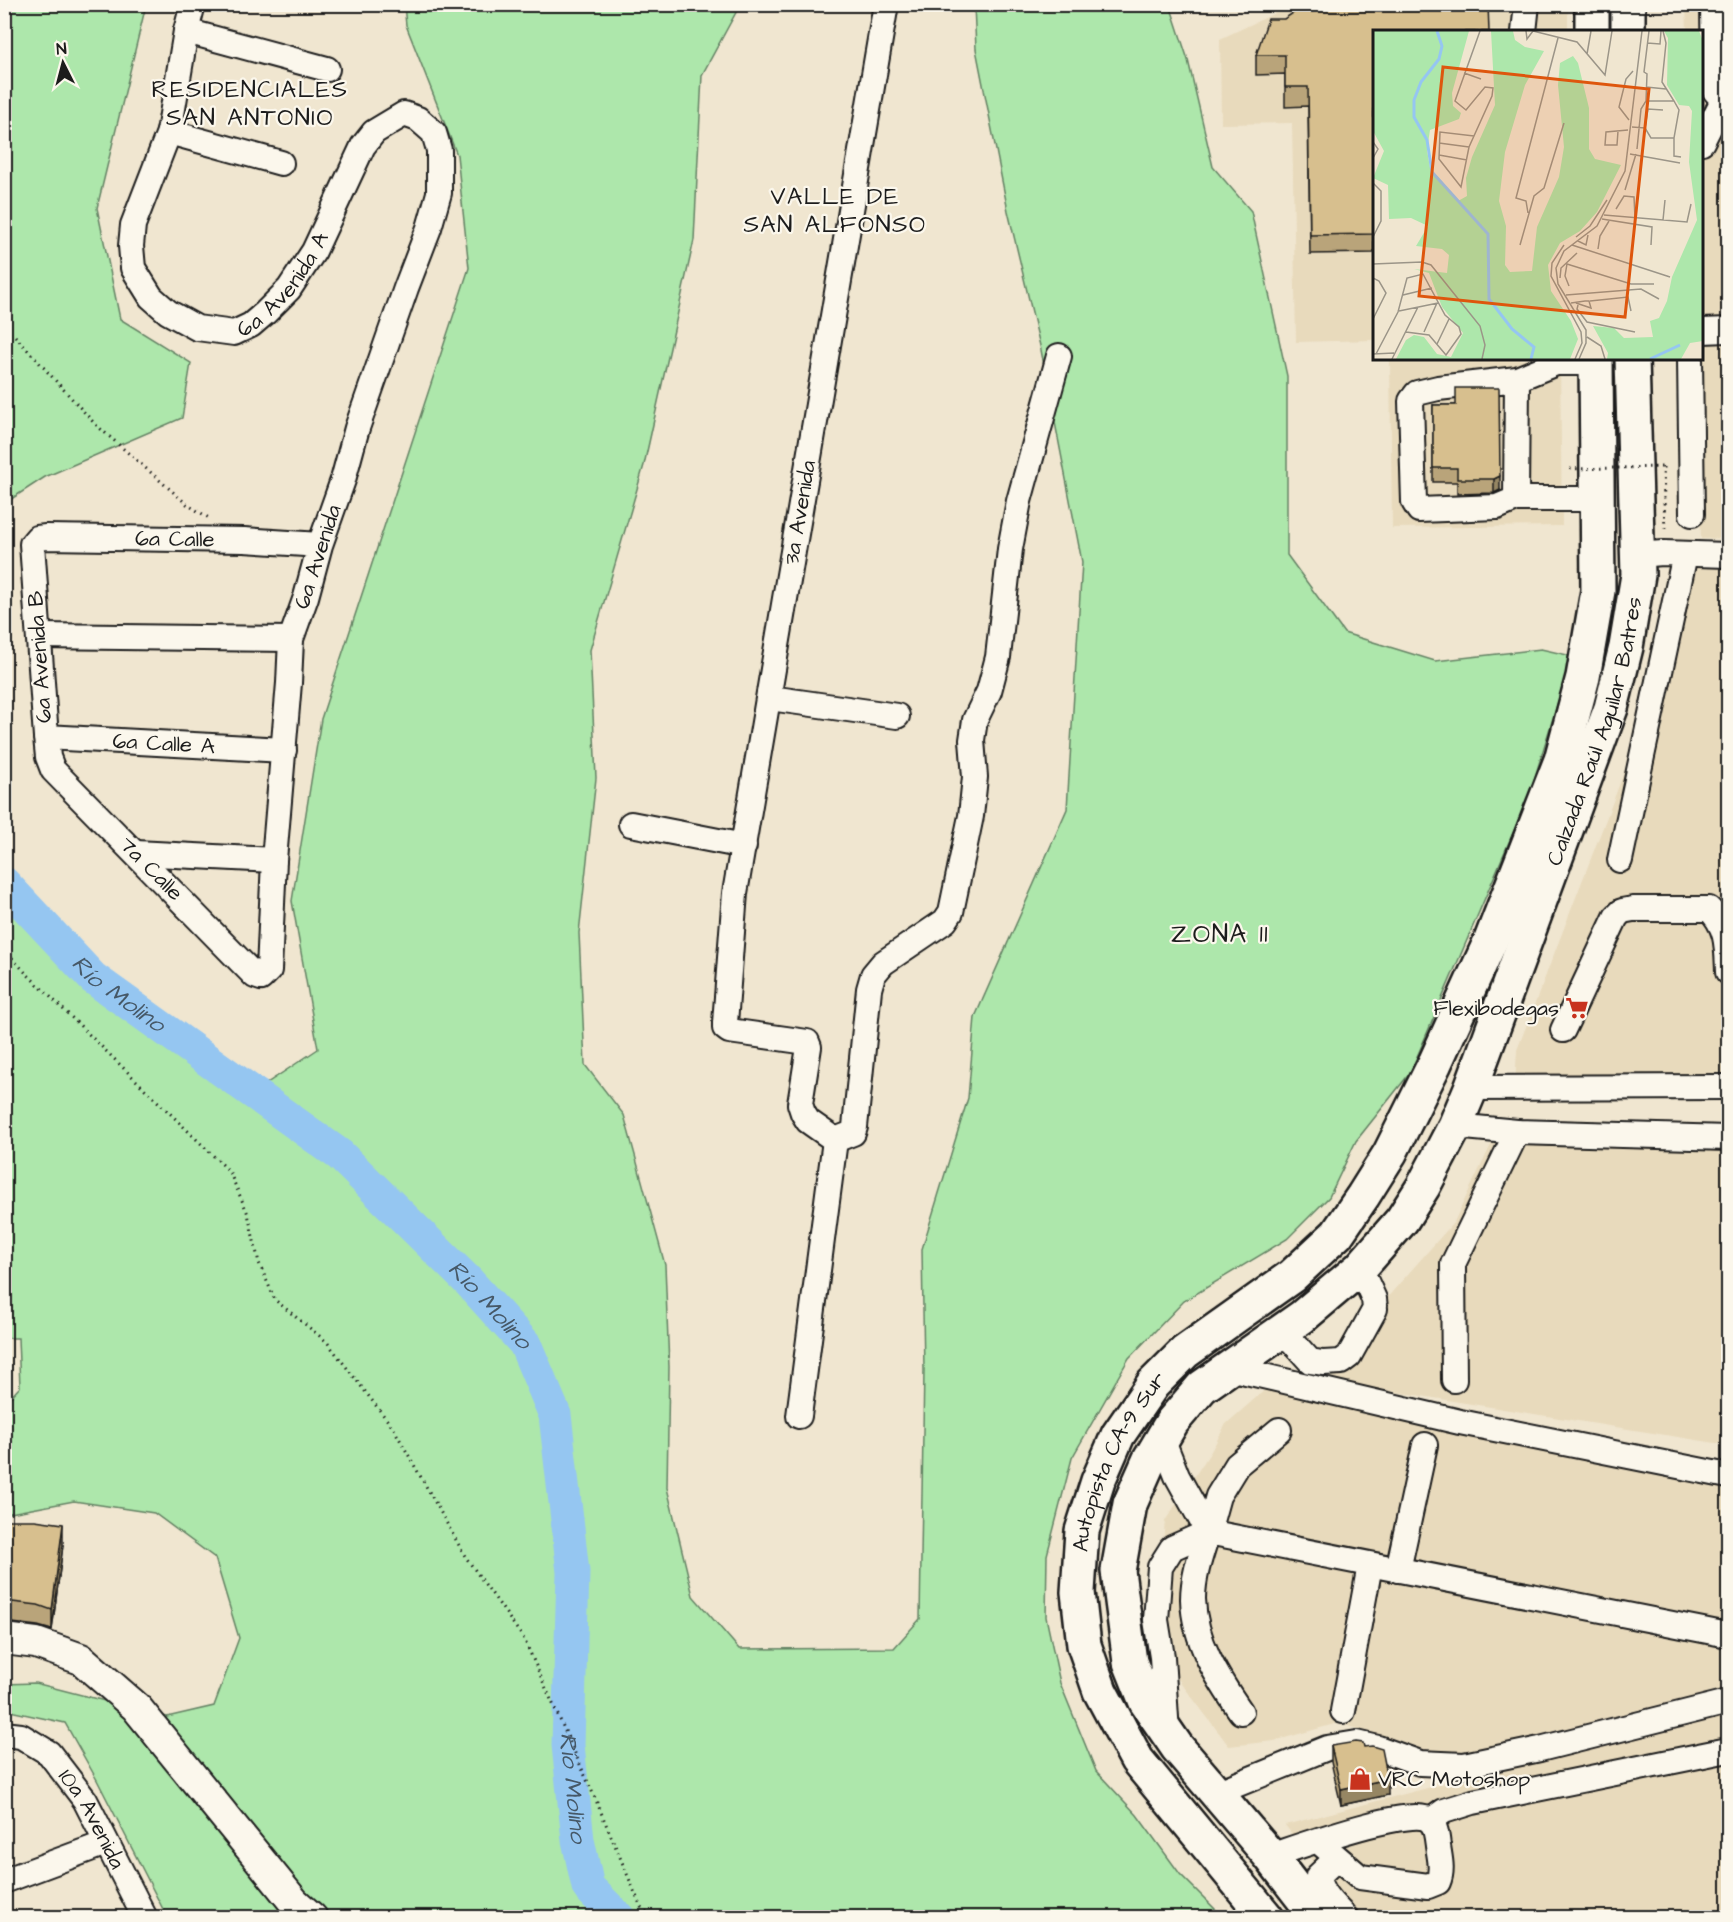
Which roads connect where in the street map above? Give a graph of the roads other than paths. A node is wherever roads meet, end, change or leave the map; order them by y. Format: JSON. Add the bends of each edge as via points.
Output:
{"nodes":[{"id":1,"x":193,"y":4,"type":"edge"},
{"id":2,"x":886,"y":4,"type":"edge"},
{"id":3,"x":1527,"y":4,"type":"edge"},
{"id":4,"x":1592,"y":4,"type":"edge"},
{"id":5,"x":1628,"y":4,"type":"edge"},
{"id":6,"x":1713,"y":4,"type":"edge"},
{"id":7,"x":1524,"y":30,"type":"edge"},
{"id":8,"x":1592,"y":30,"type":"edge"},
{"id":9,"x":1628,"y":30,"type":"edge"},
{"id":10,"x":186,"y":31,"type":"junction"},
{"id":11,"x":327,"y":69,"type":"dead end"},
{"id":12,"x":1726,"y":100,"type":"edge"},
{"id":13,"x":169,"y":132,"type":"junction"},
{"id":14,"x":434,"y":133,"type":"joint"},
{"id":15,"x":1703,"y":139,"type":"edge"},
{"id":16,"x":281,"y":163,"type":"dead end"},
{"id":17,"x":1728,"y":330,"type":"edge"},
{"id":18,"x":1703,"y":331,"type":"edge"},
{"id":19,"x":1059,"y":356,"type":"dead end"},
{"id":20,"x":1632,"y":360,"type":"edge"},
{"id":21,"x":1690,"y":360,"type":"edge"},
{"id":22,"x":1596,"y":361,"type":"edge"},
{"id":23,"x":1517,"y":380,"type":"junction"},
{"id":24,"x":1516,"y":499,"type":"junction"},
{"id":25,"x":1598,"y":499,"type":"junction"},
{"id":26,"x":1692,"y":514,"type":"dead end"},
{"id":27,"x":32,"y":544,"type":"joint"},
{"id":28,"x":320,"y":545,"type":"junction"},
{"id":29,"x":1685,"y":554,"type":"junction"},
{"id":30,"x":1637,"y":555,"type":"junction"},
{"id":31,"x":1728,"y":555,"type":"edge"},
{"id":32,"x":39,"y":636,"type":"junction"},
{"id":33,"x":291,"y":639,"type":"junction"},
{"id":34,"x":770,"y":698,"type":"junction"},
{"id":35,"x":897,"y":716,"type":"dead end"},
{"id":36,"x":46,"y":737,"type":"junction"},
{"id":37,"x":284,"y":750,"type":"junction"},
{"id":38,"x":53,"y":770,"type":"joint"},
{"id":39,"x":630,"y":824,"type":"dead end"},
{"id":40,"x":744,"y":846,"type":"junction"},
{"id":41,"x":136,"y":853,"type":"junction"},
{"id":42,"x":274,"y":860,"type":"junction"},
{"id":43,"x":1620,"y":860,"type":"dead end"},
{"id":44,"x":249,"y":969,"type":"joint"},
{"id":45,"x":1728,"y":972,"type":"edge"},
{"id":46,"x":1563,"y":1030,"type":"dead end"},
{"id":47,"x":1435,"y":1063,"type":"junction"},
{"id":48,"x":1728,"y":1087,"type":"edge"},
{"id":49,"x":1471,"y":1088,"type":"junction"},
{"id":50,"x":1455,"y":1126,"type":"junction"},
{"id":51,"x":1517,"y":1131,"type":"junction"},
{"id":52,"x":1728,"y":1138,"type":"edge"},
{"id":53,"x":835,"y":1140,"type":"junction"},
{"id":54,"x":1360,"y":1268,"type":"junction"},
{"id":55,"x":1282,"y":1331,"type":"junction"},
{"id":56,"x":1229,"y":1368,"type":"junction"},
{"id":57,"x":1454,"y":1380,"type":"dead end"},
{"id":58,"x":798,"y":1416,"type":"dead end"},
{"id":59,"x":1279,"y":1430,"type":"dead end"},
{"id":60,"x":1162,"y":1438,"type":"junction"},
{"id":61,"x":1425,"y":1445,"type":"dead end"},
{"id":62,"x":1728,"y":1476,"type":"edge"},
{"id":63,"x":1208,"y":1532,"type":"junction"},
{"id":64,"x":1370,"y":1565,"type":"junction"},
{"id":65,"x":1398,"y":1570,"type":"junction"},
{"id":66,"x":1728,"y":1635,"type":"edge"},
{"id":67,"x":4,"y":1639,"type":"edge"},
{"id":68,"x":1728,"y":1701,"type":"edge"},
{"id":69,"x":1343,"y":1711,"type":"dead end"},
{"id":70,"x":1241,"y":1712,"type":"dead end"},
{"id":71,"x":1167,"y":1733,"type":"junction"},
{"id":72,"x":13,"y":1735,"type":"edge"},
{"id":73,"x":1728,"y":1750,"type":"edge"},
{"id":74,"x":1216,"y":1793,"type":"junction"},
{"id":75,"x":1430,"y":1821,"type":"junction"},
{"id":76,"x":1318,"y":1841,"type":"junction"},
{"id":77,"x":106,"y":1843,"type":"junction"},
{"id":78,"x":1270,"y":1856,"type":"junction"},
{"id":79,"x":1336,"y":1859,"type":"junction"},
{"id":80,"x":4,"y":1881,"type":"edge"},
{"id":81,"x":145,"y":1917,"type":"edge"},
{"id":82,"x":312,"y":1917,"type":"edge"},
{"id":83,"x":1267,"y":1917,"type":"edge"},
{"id":84,"x":1318,"y":1917,"type":"edge"},
{"id":85,"x":1346,"y":1917,"type":"edge"}],
"edges":[{"from":1,"to":10,"type":"street","name":"6a Avenida A"},
{"from":2,"to":34,"type":"street","name":"3a Avenida"},
{"from":3,"to":7,"type":"street"},
{"from":4,"to":8,"type":"highway"},
{"from":5,"to":9,"type":"highway"},
{"from":6,"to":12,"type":"street","via":[[1715,91]]},
{"from":10,"to":11,"type":"street"},
{"from":10,"to":13,"type":"street","name":"6a Avenida A"},
{"from":12,"to":15,"type":"street"},
{"from":13,"to":14,"type":"street","name":"6a Avenida A","via":[[133,225],[133,268],[151,297],[168,312],[197,328],[234,333],[250,325],[289,289],[314,251],[363,146],[374,132],[404,114],[418,119]]},
{"from":13,"to":16,"type":"street"},
{"from":14,"to":28,"type":"street","name":"6a Avenida","via":[[439,150],[440,193]]},
{"from":17,"to":18,"type":"street"},
{"from":19,"to":53,"type":"street","via":[[1018,501],[998,657],[989,691],[975,720],[972,816],[951,912],[945,921],[883,963],[873,975],[855,1127],[853,1133]]},
{"from":20,"to":30,"type":"highway","name":"Calzada Raúl Aguilar Batres"},
{"from":21,"to":26,"type":"street"},
{"from":22,"to":23,"type":"street","via":[[1556,363]]},
{"from":22,"to":25,"type":"highway","name":"Calzada Raúl Aguilar Batres"},
{"from":23,"to":24,"type":"street"},
{"from":23,"to":24,"type":"street","via":[[1438,388],[1417,393],[1412,401],[1416,508],[1497,507]]},
{"from":24,"to":25,"type":"street"},
{"from":25,"to":47,"type":"highway","name":"Calzada Raúl Aguilar Batres","via":[[1598,591],[1567,741],[1491,940]]},
{"from":27,"to":28,"type":"street","name":"6a Calle","via":[[37,538],[46,537]]},
{"from":27,"to":32,"type":"street","name":"6a Avenida B"},
{"from":28,"to":33,"type":"street","name":"6a Avenida"},
{"from":29,"to":30,"type":"street"},
{"from":29,"to":31,"type":"street"},
{"from":29,"to":43,"type":"street"},
{"from":30,"to":49,"type":"highway","name":"Calzada Raúl Aguilar Batres","via":[[1638,575],[1626,647],[1611,708]]},
{"from":32,"to":33,"type":"street"},
{"from":32,"to":36,"type":"street","name":"6a Avenida B"},
{"from":33,"to":37,"type":"street","name":"6a Avenida"},
{"from":34,"to":35,"type":"street"},
{"from":34,"to":40,"type":"street","name":"3a Avenida"},
{"from":36,"to":37,"type":"street","name":"6a Calle A"},
{"from":36,"to":38,"type":"street","name":"6a Avenida B"},
{"from":37,"to":42,"type":"street","name":"6a Avenida"},
{"from":38,"to":41,"type":"street","name":"7a Calle"},
{"from":39,"to":40,"type":"street"},
{"from":40,"to":53,"type":"street","name":"3a Avenida","via":[[735,893],[726,1028],[807,1042],[800,1104],[808,1121]]},
{"from":41,"to":42,"type":"street"},
{"from":41,"to":44,"type":"street","name":"7a Calle"},
{"from":42,"to":44,"type":"street","name":"6a Avenida","via":[[269,970],[261,978]]},
{"from":45,"to":46,"type":"street","via":[[1726,935],[1719,918],[1709,909],[1622,911]]},
{"from":47,"to":49,"type":"highway"},
{"from":47,"to":83,"type":"highway","name":"Autopista CA-9 Sur","via":[[1390,1153],[1337,1234],[1292,1276],[1185,1352],[1153,1384],[1118,1435],[1082,1531],[1078,1592],[1084,1645],[1100,1691],[1137,1760]]},
{"from":48,"to":49,"type":"street"},
{"from":49,"to":50,"type":"highway","name":"Autopista CA-9 Sur"},
{"from":50,"to":51,"type":"street"},
{"from":50,"to":54,"type":"highway","name":"Autopista CA-9 Sur","via":[[1402,1220]]},
{"from":51,"to":52,"type":"street"},
{"from":51,"to":57,"type":"street","via":[[1452,1264]]},
{"from":53,"to":58,"type":"street"},
{"from":54,"to":55,"type":"highway","name":"Autopista CA-9 Sur"},
{"from":54,"to":55,"type":"street","via":[[1375,1309],[1349,1356],[1341,1362],[1310,1361]]},
{"from":55,"to":56,"type":"highway","name":"Autopista CA-9 Sur"},
{"from":56,"to":60,"type":"highway","name":"Autopista CA-9 Sur","via":[[1202,1387]]},
{"from":56,"to":62,"type":"street","via":[[1460,1422]]},
{"from":59,"to":63,"type":"street","via":[[1237,1465],[1218,1496]]},
{"from":60,"to":63,"type":"street","via":[[1177,1476]]},
{"from":60,"to":71,"type":"highway","name":"Autopista CA-9 Sur","via":[[1130,1504],[1118,1571],[1130,1662],[1146,1702]]},
{"from":61,"to":65,"type":"street"},
{"from":63,"to":64,"type":"street"},
{"from":63,"to":70,"type":"street","via":[[1197,1565],[1193,1599],[1198,1634],[1219,1680]]},
{"from":63,"to":71,"type":"street","via":[[1172,1548],[1160,1567],[1156,1620]]},
{"from":64,"to":65,"type":"street"},
{"from":64,"to":69,"type":"street"},
{"from":65,"to":66,"type":"street"},
{"from":67,"to":82,"type":"main road","via":[[36,1643],[81,1659],[136,1707],[294,1902]]},
{"from":68,"to":74,"type":"street","via":[[1464,1765],[1420,1763],[1357,1743],[1327,1748]]},
{"from":71,"to":74,"type":"highway","name":"Autopista CA-9 Sur"},
{"from":72,"to":77,"type":"street","name":"10a Avenida","via":[[49,1753],[85,1800]]},
{"from":73,"to":75,"type":"street","via":[[1473,1802],[1444,1811]]},
{"from":74,"to":78,"type":"highway","name":"Autopista CA-9 Sur"},
{"from":75,"to":76,"type":"street","via":[[1419,1816],[1387,1820]]},
{"from":75,"to":79,"type":"street","via":[[1436,1832],[1442,1872],[1438,1882],[1428,1886],[1360,1877]]},
{"from":76,"to":78,"type":"street"},
{"from":76,"to":79,"type":"street"},
{"from":77,"to":80,"type":"street"},
{"from":77,"to":81,"type":"street","name":"10a Avenida"},
{"from":78,"to":84,"type":"highway","name":"Autopista CA-9 Sur"},
{"from":79,"to":85,"type":"street","via":[[1318,1876],[1318,1881]]}]}
